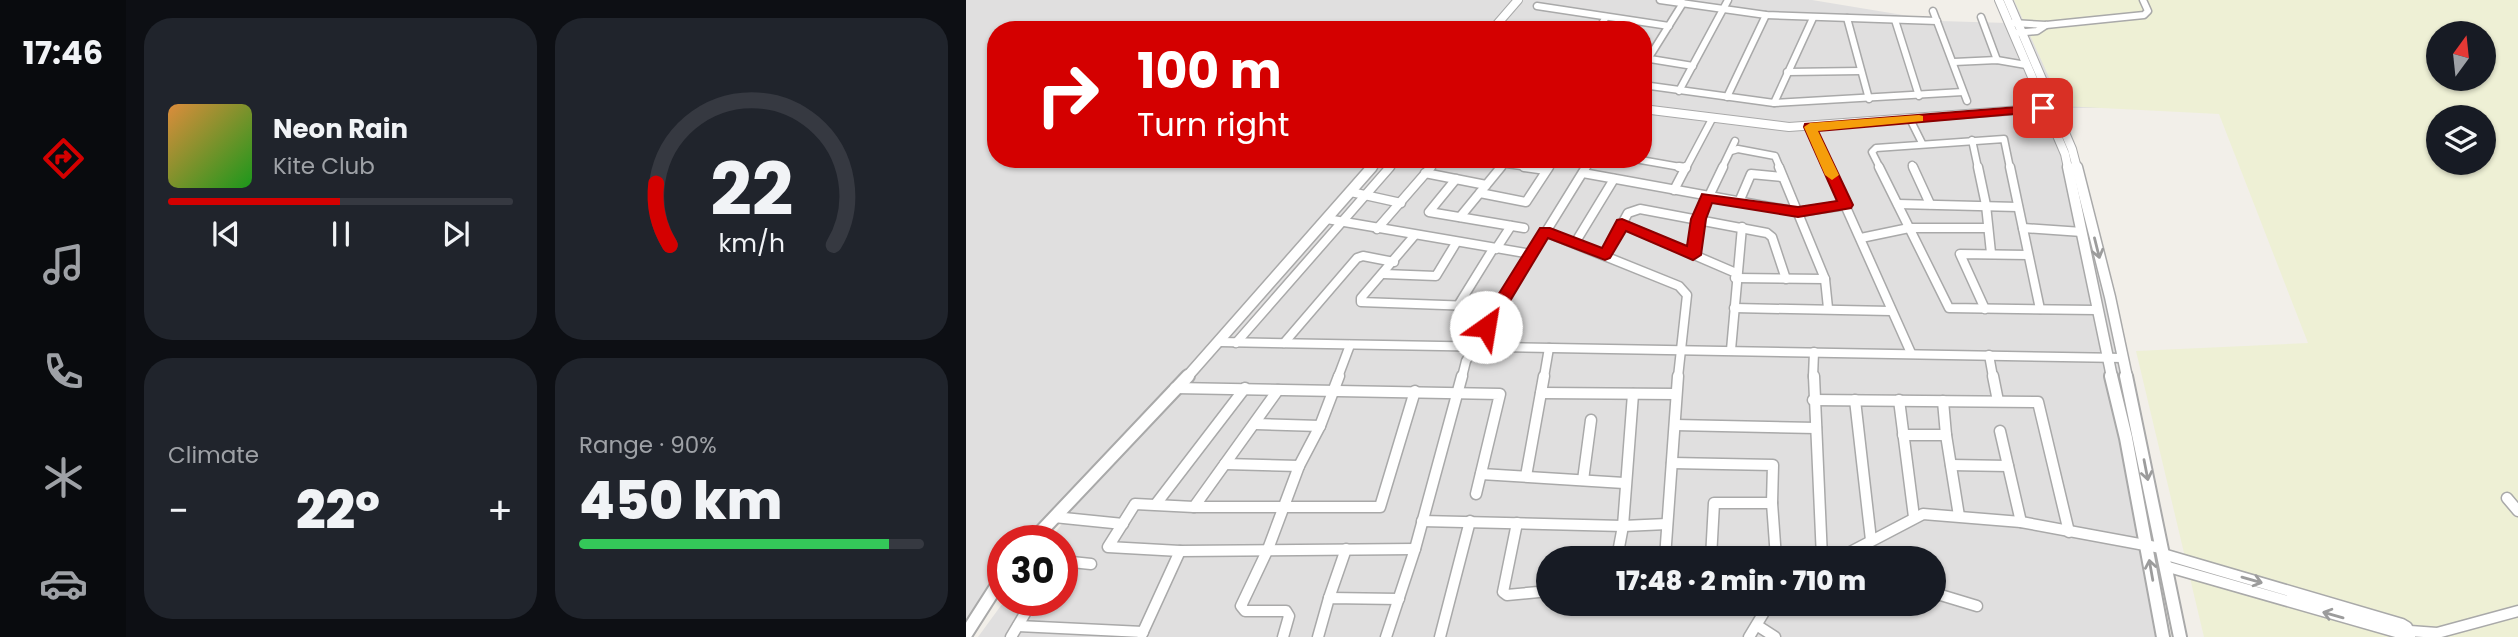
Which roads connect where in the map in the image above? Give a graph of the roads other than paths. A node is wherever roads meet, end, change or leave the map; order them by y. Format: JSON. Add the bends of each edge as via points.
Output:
{"nodes":[{"id":1,"x":1518,"y":0,"type":"edge"},
{"id":2,"x":1527,"y":0,"type":"edge"},
{"id":3,"x":1660,"y":0,"type":"edge"},
{"id":4,"x":1728,"y":0,"type":"edge"},
{"id":5,"x":2000,"y":0,"type":"edge"},
{"id":6,"x":2008,"y":0,"type":"edge"},
{"id":7,"x":2143,"y":0,"type":"edge"},
{"id":8,"x":1683,"y":4,"type":"junction"},
{"id":9,"x":1537,"y":6,"type":"dead end"},
{"id":10,"x":1724,"y":9,"type":"junction"},
{"id":11,"x":1933,"y":11,"type":"dead end"},
{"id":12,"x":1766,"y":15,"type":"junction"},
{"id":13,"x":1606,"y":17,"type":"junction"},
{"id":14,"x":1813,"y":18,"type":"junction"},
{"id":15,"x":1847,"y":18,"type":"junction"},
{"id":16,"x":1981,"y":18,"type":"dead end"},
{"id":17,"x":1895,"y":20,"type":"junction"},
{"id":18,"x":1500,"y":21,"type":"edge"},
{"id":19,"x":1509,"y":21,"type":"edge"},
{"id":20,"x":1604,"y":21,"type":"edge"},
{"id":21,"x":1634,"y":21,"type":"edge"},
{"id":22,"x":1937,"y":21,"type":"junction"},
{"id":23,"x":1652,"y":24,"type":"edge"},
{"id":24,"x":2046,"y":25,"type":"junction"},
{"id":25,"x":1669,"y":26,"type":"junction"},
{"id":26,"x":2015,"y":28,"type":"junction"},
{"id":27,"x":1652,"y":50,"type":"edge"},
{"id":28,"x":1652,"y":60,"type":"edge"},
{"id":29,"x":1997,"y":60,"type":"junction"},
{"id":30,"x":1954,"y":62,"type":"junction"},
{"id":31,"x":2026,"y":65,"type":"junction"},
{"id":32,"x":1693,"y":66,"type":"junction"},
{"id":33,"x":1861,"y":71,"type":"junction"},
{"id":34,"x":1787,"y":72,"type":"junction"},
{"id":35,"x":1652,"y":87,"type":"edge"},
{"id":36,"x":1679,"y":91,"type":"junction"},
{"id":37,"x":1963,"y":92,"type":"junction"},
{"id":38,"x":1919,"y":96,"type":"junction"},
{"id":39,"x":1727,"y":97,"type":"junction"},
{"id":40,"x":1869,"y":99,"type":"junction"},
{"id":41,"x":1967,"y":101,"type":"dead end"},
{"id":42,"x":1773,"y":103,"type":"junction"},
{"id":43,"x":2049,"y":108,"type":"junction"},
{"id":44,"x":1652,"y":111,"type":"edge"},
{"id":45,"x":1712,"y":119,"type":"junction"},
{"id":46,"x":1910,"y":119,"type":"junction"},
{"id":47,"x":1810,"y":127,"type":"junction"},
{"id":48,"x":1972,"y":140,"type":"junction"},
{"id":49,"x":1735,"y":141,"type":"dead end"},
{"id":50,"x":1922,"y":143,"type":"junction"},
{"id":51,"x":1731,"y":151,"type":"junction"},
{"id":52,"x":1652,"y":162,"type":"edge"},
{"id":53,"x":1912,"y":165,"type":"dead end"},
{"id":54,"x":1371,"y":168,"type":"edge"},
{"id":55,"x":1389,"y":168,"type":"edge"},
{"id":56,"x":1430,"y":168,"type":"edge"},
{"id":57,"x":1500,"y":168,"type":"edge"},
{"id":58,"x":1532,"y":168,"type":"edge"},
{"id":59,"x":1586,"y":168,"type":"edge"},
{"id":60,"x":1686,"y":169,"type":"junction"},
{"id":61,"x":1546,"y":170,"type":"joint"},
{"id":62,"x":1425,"y":173,"type":"junction"},
{"id":63,"x":1583,"y":173,"type":"junction"},
{"id":64,"x":1782,"y":177,"type":"junction"},
{"id":65,"x":1456,"y":179,"type":"junction"},
{"id":66,"x":1614,"y":179,"type":"junction"},
{"id":67,"x":1486,"y":185,"type":"junction"},
{"id":68,"x":1674,"y":190,"type":"junction"},
{"id":69,"x":1350,"y":192,"type":"junction"},
{"id":70,"x":1480,"y":193,"type":"junction"},
{"id":71,"x":1366,"y":196,"type":"junction"},
{"id":72,"x":1707,"y":197,"type":"junction"},
{"id":73,"x":1739,"y":202,"type":"junction"},
{"id":74,"x":1401,"y":203,"type":"junction"},
{"id":75,"x":1898,"y":204,"type":"junction"},
{"id":76,"x":1930,"y":204,"type":"junction"},
{"id":77,"x":1846,"y":205,"type":"junction"},
{"id":78,"x":1986,"y":205,"type":"junction"},
{"id":79,"x":2018,"y":207,"type":"junction"},
{"id":80,"x":1798,"y":212,"type":"junction"},
{"id":81,"x":1460,"y":217,"type":"junction"},
{"id":82,"x":1327,"y":219,"type":"junction"},
{"id":83,"x":1698,"y":219,"type":"junction"},
{"id":84,"x":1342,"y":222,"type":"junction"},
{"id":85,"x":1622,"y":224,"type":"junction"},
{"id":86,"x":1511,"y":226,"type":"junction"},
{"id":87,"x":1742,"y":227,"type":"junction"},
{"id":88,"x":1524,"y":228,"type":"dead end"},
{"id":89,"x":1909,"y":228,"type":"junction"},
{"id":90,"x":1988,"y":228,"type":"junction"},
{"id":91,"x":2023,"y":228,"type":"junction"},
{"id":92,"x":1377,"y":229,"type":"junction"},
{"id":93,"x":1545,"y":232,"type":"junction"},
{"id":94,"x":2082,"y":232,"type":"junction"},
{"id":95,"x":1414,"y":236,"type":"junction"},
{"id":96,"x":1861,"y":238,"type":"junction"},
{"id":97,"x":1456,"y":243,"type":"junction"},
{"id":98,"x":1575,"y":243,"type":"junction"},
{"id":99,"x":1495,"y":249,"type":"junction"},
{"id":100,"x":1991,"y":253,"type":"junction"},
{"id":101,"x":1531,"y":254,"type":"junction"},
{"id":102,"x":1605,"y":255,"type":"junction"},
{"id":103,"x":1693,"y":255,"type":"junction"},
{"id":104,"x":2028,"y":255,"type":"junction"},
{"id":105,"x":1394,"y":262,"type":"junction"},
{"id":106,"x":1384,"y":274,"type":"junction"},
{"id":107,"x":1736,"y":276,"type":"junction"},
{"id":108,"x":1786,"y":279,"type":"junction"},
{"id":109,"x":1825,"y":279,"type":"junction"},
{"id":110,"x":1459,"y":304,"type":"junction"},
{"id":111,"x":1499,"y":307,"type":"junction"},
{"id":112,"x":1734,"y":308,"type":"junction"},
{"id":113,"x":1828,"y":308,"type":"junction"},
{"id":114,"x":1985,"y":309,"type":"junction"},
{"id":115,"x":2040,"y":309,"type":"junction"},
{"id":116,"x":2096,"y":310,"type":"junction"},
{"id":117,"x":1891,"y":311,"type":"junction"},
{"id":118,"x":1220,"y":342,"type":"junction"},
{"id":119,"x":1236,"y":343,"type":"junction"},
{"id":120,"x":1284,"y":343,"type":"junction"},
{"id":121,"x":1350,"y":345,"type":"junction"},
{"id":122,"x":1474,"y":346,"type":"junction"},
{"id":123,"x":1549,"y":348,"type":"junction"},
{"id":124,"x":1680,"y":349,"type":"junction"},
{"id":125,"x":1731,"y":350,"type":"junction"},
{"id":126,"x":1814,"y":352,"type":"junction"},
{"id":127,"x":1911,"y":353,"type":"junction"},
{"id":128,"x":1989,"y":355,"type":"junction"},
{"id":129,"x":2108,"y":357,"type":"junction"},
{"id":130,"x":2123,"y":358,"type":"junction"},
{"id":131,"x":1175,"y":388,"type":"junction"},
{"id":132,"x":1245,"y":388,"type":"junction"},
{"id":133,"x":1335,"y":389,"type":"junction"},
{"id":134,"x":1278,"y":390,"type":"junction"},
{"id":135,"x":1415,"y":391,"type":"junction"},
{"id":136,"x":1458,"y":391,"type":"junction"},
{"id":137,"x":1541,"y":393,"type":"junction"},
{"id":138,"x":1633,"y":394,"type":"junction"},
{"id":139,"x":1676,"y":394,"type":"junction"},
{"id":140,"x":1813,"y":400,"type":"junction"},
{"id":141,"x":1855,"y":400,"type":"junction"},
{"id":142,"x":1899,"y":400,"type":"junction"},
{"id":143,"x":1943,"y":401,"type":"junction"},
{"id":144,"x":1998,"y":401,"type":"junction"},
{"id":145,"x":1591,"y":419,"type":"dead end"},
{"id":146,"x":1256,"y":424,"type":"junction"},
{"id":147,"x":1675,"y":425,"type":"junction"},
{"id":148,"x":1320,"y":426,"type":"junction"},
{"id":149,"x":1816,"y":428,"type":"junction"},
{"id":150,"x":2000,"y":431,"type":"dead end"},
{"id":151,"x":1903,"y":435,"type":"junction"},
{"id":152,"x":1947,"y":435,"type":"junction"},
{"id":153,"x":1672,"y":463,"type":"junction"},
{"id":154,"x":1224,"y":464,"type":"junction"},
{"id":155,"x":1299,"y":466,"type":"junction"},
{"id":156,"x":1951,"y":466,"type":"junction"},
{"id":157,"x":2008,"y":466,"type":"junction"},
{"id":158,"x":1481,"y":474,"type":"junction"},
{"id":159,"x":1526,"y":476,"type":"junction"},
{"id":160,"x":1583,"y":480,"type":"junction"},
{"id":161,"x":1624,"y":483,"type":"junction"},
{"id":162,"x":1476,"y":494,"type":"dead end"},
{"id":163,"x":2507,"y":498,"type":"dead end"},
{"id":164,"x":1772,"y":503,"type":"junction"},
{"id":165,"x":1156,"y":504,"type":"junction"},
{"id":166,"x":1194,"y":507,"type":"junction"},
{"id":167,"x":1283,"y":507,"type":"junction"},
{"id":168,"x":2518,"y":511,"type":"edge"},
{"id":169,"x":1959,"y":516,"type":"junction"},
{"id":170,"x":1054,"y":517,"type":"junction"},
{"id":171,"x":1914,"y":517,"type":"junction"},
{"id":172,"x":1422,"y":521,"type":"junction"},
{"id":173,"x":1470,"y":521,"type":"junction"},
{"id":174,"x":2021,"y":522,"type":"junction"},
{"id":175,"x":1517,"y":523,"type":"junction"},
{"id":176,"x":1123,"y":524,"type":"junction"},
{"id":177,"x":1667,"y":524,"type":"junction"},
{"id":178,"x":1047,"y":525,"type":"edge"},
{"id":179,"x":1623,"y":526,"type":"junction"},
{"id":180,"x":2069,"y":532,"type":"junction"},
{"id":181,"x":1871,"y":540,"type":"junction"},
{"id":182,"x":1619,"y":546,"type":"edge"},
{"id":183,"x":1666,"y":546,"type":"edge"},
{"id":184,"x":1712,"y":546,"type":"edge"},
{"id":185,"x":1775,"y":546,"type":"edge"},
{"id":186,"x":1821,"y":546,"type":"edge"},
{"id":187,"x":1862,"y":546,"type":"edge"},
{"id":188,"x":2147,"y":547,"type":"junction"},
{"id":189,"x":1268,"y":549,"type":"junction"},
{"id":190,"x":1346,"y":549,"type":"junction"},
{"id":191,"x":1415,"y":549,"type":"junction"},
{"id":192,"x":1180,"y":551,"type":"junction"},
{"id":193,"x":2163,"y":556,"type":"junction"},
{"id":194,"x":1078,"y":563,"type":"edge"},
{"id":195,"x":1091,"y":564,"type":"dead end"},
{"id":196,"x":1536,"y":592,"type":"edge"},
{"id":197,"x":1946,"y":597,"type":"edge"},
{"id":198,"x":1329,"y":598,"type":"junction"},
{"id":199,"x":1399,"y":599,"type":"junction"},
{"id":200,"x":987,"y":601,"type":"edge"},
{"id":201,"x":1977,"y":606,"type":"dead end"},
{"id":202,"x":2518,"y":611,"type":"edge"},
{"id":203,"x":1024,"y":616,"type":"edge"},
{"id":204,"x":1761,"y":616,"type":"edge"},
{"id":205,"x":1018,"y":626,"type":"junction"},
{"id":206,"x":1758,"y":626,"type":"junction"},
{"id":207,"x":966,"y":634,"type":"edge"},
{"id":208,"x":1142,"y":635,"type":"edge"},
{"id":209,"x":2429,"y":635,"type":"edge"},
{"id":210,"x":1011,"y":637,"type":"edge"},
{"id":211,"x":1283,"y":637,"type":"edge"},
{"id":212,"x":1318,"y":637,"type":"edge"},
{"id":213,"x":1386,"y":637,"type":"edge"},
{"id":214,"x":1440,"y":637,"type":"edge"},
{"id":215,"x":1749,"y":637,"type":"edge"},
{"id":216,"x":1775,"y":637,"type":"edge"},
{"id":217,"x":2163,"y":637,"type":"edge"},
{"id":218,"x":2180,"y":637,"type":"edge"}],
"edges":[{"from":1,"to":18,"type":"street"},
{"from":2,"to":19,"type":"street"},
{"from":3,"to":8,"type":"street"},
{"from":4,"to":10,"type":"street"},
{"from":5,"to":26,"type":"street"},
{"from":6,"to":26,"type":"street"},
{"from":7,"to":24,"type":"street","via":[[2148,11],[2144,15]]},
{"from":8,"to":10,"type":"street"},
{"from":8,"to":25,"type":"street"},
{"from":9,"to":13,"type":"street"},
{"from":10,"to":12,"type":"street"},
{"from":10,"to":32,"type":"street"},
{"from":11,"to":22,"type":"street"},
{"from":12,"to":14,"type":"street"},
{"from":12,"to":39,"type":"street"},
{"from":13,"to":20,"type":"street"},
{"from":13,"to":21,"type":"street"},
{"from":14,"to":15,"type":"street"},
{"from":14,"to":34,"type":"street"},
{"from":15,"to":17,"type":"street"},
{"from":15,"to":33,"type":"street"},
{"from":16,"to":29,"type":"street"},
{"from":17,"to":22,"type":"street"},
{"from":17,"to":38,"type":"street"},
{"from":22,"to":30,"type":"street"},
{"from":23,"to":25,"type":"street"},
{"from":24,"to":26,"type":"street"},
{"from":24,"to":26,"type":"street","via":[[2037,31]]},
{"from":25,"to":27,"type":"street"},
{"from":26,"to":31,"type":"street"},
{"from":26,"to":43,"type":"street"},
{"from":28,"to":32,"type":"street"},
{"from":29,"to":30,"type":"street"},
{"from":29,"to":31,"type":"street"},
{"from":30,"to":37,"type":"street"},
{"from":31,"to":43,"type":"street"},
{"from":32,"to":36,"type":"street"},
{"from":33,"to":34,"type":"street"},
{"from":33,"to":40,"type":"street"},
{"from":34,"to":42,"type":"street"},
{"from":35,"to":36,"type":"street"},
{"from":36,"to":39,"type":"street"},
{"from":37,"to":38,"type":"street"},
{"from":37,"to":41,"type":"street"},
{"from":38,"to":40,"type":"street"},
{"from":39,"to":42,"type":"street"},
{"from":40,"to":42,"type":"street"},
{"from":43,"to":46,"type":"street"},
{"from":43,"to":94,"type":"street"},
{"from":43,"to":130,"type":"street","one_way":true,"via":[[2071,147]]},
{"from":44,"to":45,"type":"street"},
{"from":45,"to":47,"type":"street"},
{"from":45,"to":60,"type":"street"},
{"from":46,"to":47,"type":"street"},
{"from":46,"to":50,"type":"street"},
{"from":47,"to":77,"type":"street"},
{"from":48,"to":50,"type":"street"},
{"from":48,"to":78,"type":"street"},
{"from":48,"to":79,"type":"street","via":[[2004,139]]},
{"from":49,"to":51,"type":"street"},
{"from":50,"to":75,"type":"street","via":[[1872,152]]},
{"from":51,"to":64,"type":"street","via":[[1775,156]]},
{"from":51,"to":72,"type":"street"},
{"from":52,"to":60,"type":"street"},
{"from":53,"to":76,"type":"street"},
{"from":54,"to":69,"type":"street"},
{"from":55,"to":71,"type":"street"},
{"from":56,"to":62,"type":"street"},
{"from":57,"to":67,"type":"street"},
{"from":58,"to":61,"type":"street"},
{"from":59,"to":63,"type":"street"},
{"from":60,"to":68,"type":"street"},
{"from":61,"to":70,"type":"street","via":[[1526,202]]},
{"from":62,"to":65,"type":"street"},
{"from":62,"to":74,"type":"street"},
{"from":63,"to":66,"type":"street"},
{"from":63,"to":93,"type":"street"},
{"from":64,"to":73,"type":"street","via":[[1751,174]]},
{"from":64,"to":80,"type":"street"},
{"from":65,"to":67,"type":"street"},
{"from":65,"to":81,"type":"street","via":[[1429,212]]},
{"from":66,"to":68,"type":"street"},
{"from":66,"to":98,"type":"street"},
{"from":67,"to":70,"type":"street"},
{"from":68,"to":72,"type":"street"},
{"from":69,"to":71,"type":"street"},
{"from":69,"to":82,"type":"street"},
{"from":70,"to":81,"type":"street"},
{"from":71,"to":74,"type":"street"},
{"from":71,"to":84,"type":"street"},
{"from":72,"to":73,"type":"street"},
{"from":72,"to":83,"type":"street"},
{"from":73,"to":80,"type":"street"},
{"from":74,"to":92,"type":"street"},
{"from":75,"to":76,"type":"street"},
{"from":75,"to":89,"type":"street"},
{"from":76,"to":78,"type":"street"},
{"from":77,"to":80,"type":"street"},
{"from":77,"to":96,"type":"street"},
{"from":78,"to":79,"type":"street"},
{"from":78,"to":90,"type":"street"},
{"from":79,"to":91,"type":"street"},
{"from":80,"to":109,"type":"street"},
{"from":81,"to":86,"type":"street"},
{"from":82,"to":84,"type":"street"},
{"from":82,"to":118,"type":"street"},
{"from":83,"to":85,"type":"street","via":[[1640,209],[1628,213]]},
{"from":83,"to":87,"type":"street"},
{"from":83,"to":103,"type":"street"},
{"from":84,"to":92,"type":"street"},
{"from":84,"to":119,"type":"street"},
{"from":85,"to":102,"type":"street"},
{"from":85,"to":103,"type":"street"},
{"from":86,"to":88,"type":"street"},
{"from":86,"to":99,"type":"street"},
{"from":87,"to":107,"type":"street"},
{"from":87,"to":108,"type":"street","via":[[1770,234]]},
{"from":89,"to":90,"type":"street"},
{"from":89,"to":96,"type":"street"},
{"from":89,"to":114,"type":"street","via":[[1949,308]]},
{"from":90,"to":100,"type":"street"},
{"from":91,"to":94,"type":"street"},
{"from":91,"to":104,"type":"street"},
{"from":92,"to":95,"type":"street"},
{"from":93,"to":98,"type":"street"},
{"from":93,"to":101,"type":"street"},
{"from":94,"to":116,"type":"street"},
{"from":95,"to":97,"type":"street"},
{"from":95,"to":105,"type":"street"},
{"from":96,"to":117,"type":"street"},
{"from":97,"to":99,"type":"street"},
{"from":97,"to":106,"type":"street","via":[[1436,276]]},
{"from":98,"to":102,"type":"street"},
{"from":99,"to":101,"type":"street"},
{"from":99,"to":110,"type":"street"},
{"from":100,"to":104,"type":"street"},
{"from":100,"to":114,"type":"street","via":[[1960,254]]},
{"from":101,"to":111,"type":"street"},
{"from":102,"to":124,"type":"street","via":[[1684,290]]},
{"from":103,"to":107,"type":"street"},
{"from":104,"to":115,"type":"street"},
{"from":105,"to":106,"type":"street"},
{"from":105,"to":120,"type":"street","via":[[1357,258]]},
{"from":106,"to":110,"type":"street","via":[[1362,302]]},
{"from":107,"to":108,"type":"street"},
{"from":107,"to":112,"type":"street"},
{"from":108,"to":109,"type":"street"},
{"from":109,"to":113,"type":"street"},
{"from":110,"to":111,"type":"street"},
{"from":111,"to":122,"type":"street"},
{"from":112,"to":113,"type":"street"},
{"from":112,"to":125,"type":"street"},
{"from":113,"to":117,"type":"street"},
{"from":114,"to":115,"type":"street"},
{"from":115,"to":116,"type":"street"},
{"from":116,"to":129,"type":"street"},
{"from":117,"to":127,"type":"street"},
{"from":118,"to":119,"type":"street"},
{"from":118,"to":131,"type":"street"},
{"from":119,"to":120,"type":"street"},
{"from":120,"to":121,"type":"street"},
{"from":121,"to":122,"type":"street"},
{"from":121,"to":133,"type":"street"},
{"from":122,"to":123,"type":"street"},
{"from":122,"to":136,"type":"street"},
{"from":123,"to":124,"type":"street"},
{"from":123,"to":137,"type":"street"},
{"from":124,"to":125,"type":"street"},
{"from":124,"to":139,"type":"street"},
{"from":125,"to":126,"type":"street"},
{"from":126,"to":127,"type":"street"},
{"from":126,"to":140,"type":"street"},
{"from":127,"to":128,"type":"street"},
{"from":128,"to":129,"type":"street"},
{"from":128,"to":144,"type":"street"},
{"from":129,"to":130,"type":"street"},
{"from":129,"to":188,"type":"street"},
{"from":130,"to":193,"type":"street","one_way":true},
{"from":131,"to":132,"type":"street"},
{"from":131,"to":170,"type":"street"},
{"from":132,"to":134,"type":"street"},
{"from":132,"to":165,"type":"street"},
{"from":133,"to":134,"type":"street"},
{"from":133,"to":135,"type":"street"},
{"from":133,"to":148,"type":"street"},
{"from":134,"to":146,"type":"street"},
{"from":135,"to":136,"type":"street"},
{"from":135,"to":167,"type":"street","via":[[1380,507]]},
{"from":136,"to":158,"type":"street","via":[[1500,394]]},
{"from":136,"to":172,"type":"street"},
{"from":137,"to":138,"type":"street"},
{"from":137,"to":159,"type":"street"},
{"from":138,"to":139,"type":"street"},
{"from":138,"to":161,"type":"street"},
{"from":139,"to":147,"type":"street"},
{"from":140,"to":141,"type":"street"},
{"from":140,"to":149,"type":"street"},
{"from":141,"to":142,"type":"street"},
{"from":141,"to":181,"type":"street"},
{"from":142,"to":143,"type":"street"},
{"from":142,"to":151,"type":"street"},
{"from":143,"to":144,"type":"street"},
{"from":143,"to":152,"type":"street"},
{"from":144,"to":180,"type":"street","via":[[2038,402]]},
{"from":145,"to":160,"type":"street"},
{"from":146,"to":148,"type":"street"},
{"from":146,"to":154,"type":"street"},
{"from":147,"to":149,"type":"street"},
{"from":147,"to":153,"type":"street"},
{"from":148,"to":155,"type":"street"},
{"from":149,"to":186,"type":"street"},
{"from":150,"to":157,"type":"street"},
{"from":151,"to":152,"type":"street"},
{"from":151,"to":171,"type":"street"},
{"from":152,"to":156,"type":"street"},
{"from":153,"to":164,"type":"street","via":[[1773,465]]},
{"from":153,"to":177,"type":"street"},
{"from":154,"to":155,"type":"street"},
{"from":154,"to":166,"type":"street"},
{"from":155,"to":167,"type":"street"},
{"from":156,"to":157,"type":"street"},
{"from":156,"to":169,"type":"street"},
{"from":157,"to":174,"type":"street"},
{"from":158,"to":159,"type":"street"},
{"from":158,"to":162,"type":"street"},
{"from":159,"to":160,"type":"street"},
{"from":160,"to":161,"type":"street"},
{"from":161,"to":179,"type":"street"},
{"from":163,"to":168,"type":"street"},
{"from":164,"to":184,"type":"street","via":[[1714,503]]},
{"from":164,"to":185,"type":"street"},
{"from":165,"to":166,"type":"street"},
{"from":165,"to":176,"type":"street","via":[[1135,504]]},
{"from":166,"to":167,"type":"street"},
{"from":167,"to":189,"type":"street"},
{"from":169,"to":171,"type":"street"},
{"from":169,"to":174,"type":"street"},
{"from":170,"to":176,"type":"street"},
{"from":170,"to":178,"type":"street"},
{"from":171,"to":181,"type":"street"},
{"from":172,"to":173,"type":"street"},
{"from":172,"to":191,"type":"street"},
{"from":173,"to":175,"type":"street"},
{"from":173,"to":214,"type":"street"},
{"from":174,"to":180,"type":"street"},
{"from":175,"to":179,"type":"street"},
{"from":175,"to":196,"type":"street","via":[[1503,592]]},
{"from":176,"to":192,"type":"street","via":[[1108,547]]},
{"from":177,"to":179,"type":"street"},
{"from":177,"to":183,"type":"street"},
{"from":179,"to":182,"type":"street"},
{"from":180,"to":188,"type":"street"},
{"from":181,"to":187,"type":"street"},
{"from":188,"to":193,"type":"street"},
{"from":217,"to":188,"type":"street","one_way":true},
{"from":189,"to":190,"type":"street"},
{"from":189,"to":192,"type":"street"},
{"from":189,"to":211,"type":"street","via":[[1241,606],[1245,611],[1286,611],[1289,616]]},
{"from":190,"to":191,"type":"street"},
{"from":190,"to":198,"type":"street"},
{"from":191,"to":199,"type":"street"},
{"from":192,"to":208,"type":"street"},
{"from":193,"to":209,"type":"street"},
{"from":193,"to":218,"type":"street"},
{"from":194,"to":195,"type":"street"},
{"from":197,"to":201,"type":"street"},
{"from":198,"to":199,"type":"street"},
{"from":198,"to":212,"type":"street"},
{"from":199,"to":213,"type":"street"},
{"from":200,"to":207,"type":"street"},
{"from":202,"to":209,"type":"street"},
{"from":203,"to":205,"type":"street"},
{"from":204,"to":206,"type":"street"},
{"from":205,"to":208,"type":"street"},
{"from":205,"to":210,"type":"street"},
{"from":206,"to":215,"type":"street"},
{"from":206,"to":216,"type":"street"}]}
